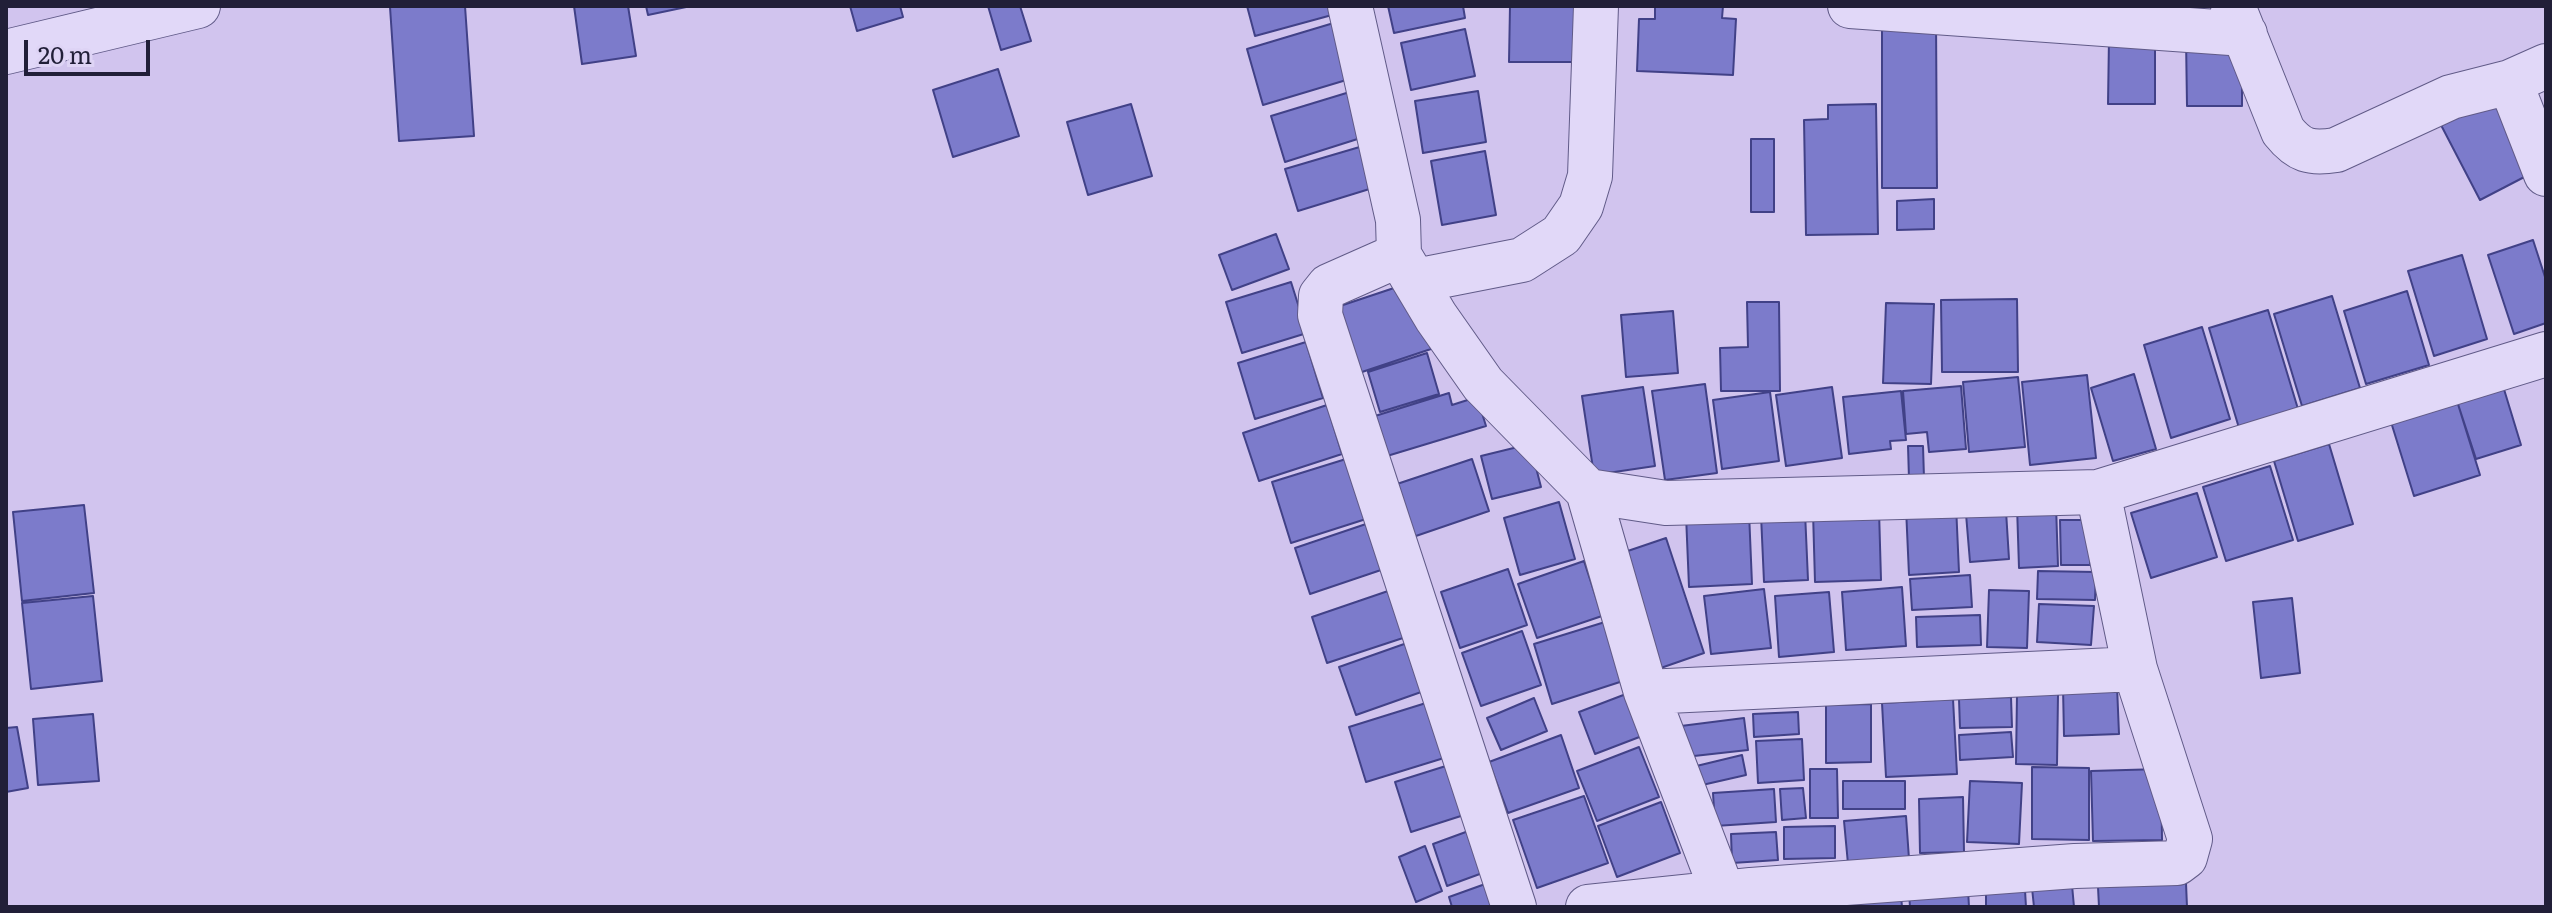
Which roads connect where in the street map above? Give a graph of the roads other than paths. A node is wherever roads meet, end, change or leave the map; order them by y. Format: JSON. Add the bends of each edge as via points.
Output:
{"nodes":[{"id":1,"x":198,"y":6,"type":"edge"},
{"id":2,"x":1350,"y":6,"type":"edge"},
{"id":3,"x":1596,"y":6,"type":"edge"},
{"id":4,"x":1850,"y":6,"type":"edge"},
{"id":5,"x":2239,"y":20,"type":"edge"},
{"id":6,"x":6,"y":52,"type":"edge"},
{"id":7,"x":2528,"y":74,"type":"edge"},
{"id":8,"x":2546,"y":174,"type":"edge"},
{"id":9,"x":1407,"y":268,"type":"junction"},
{"id":10,"x":2546,"y":354,"type":"edge"},
{"id":11,"x":1588,"y":491,"type":"junction"},
{"id":12,"x":2098,"y":492,"type":"junction"},
{"id":13,"x":2135,"y":669,"type":"junction"},
{"id":14,"x":1646,"y":692,"type":"junction"},
{"id":15,"x":1723,"y":893,"type":"junction"},
{"id":16,"x":1514,"y":907,"type":"edge"},
{"id":17,"x":1588,"y":907,"type":"edge"}],
"edges":[{"from":1,"to":6,"type":"street"},
{"from":2,"to":9,"type":"street"},
{"from":3,"to":9,"type":"street","via":[[1590,176],[1581,206],[1561,235],[1522,260]]},
{"from":4,"to":5,"type":"street"},
{"from":5,"to":7,"type":"street","via":[[2283,131],[2295,146],[2319,153],[2451,97]]},
{"from":7,"to":8,"type":"street"},
{"from":9,"to":11,"type":"street","via":[[1483,384]]},
{"from":9,"to":16,"type":"street","via":[[1329,286],[1321,296],[1320,315]]},
{"from":10,"to":12,"type":"street"},
{"from":11,"to":12,"type":"street","via":[[1666,503]]},
{"from":11,"to":14,"type":"street"},
{"from":12,"to":13,"type":"street"},
{"from":13,"to":14,"type":"street"},
{"from":13,"to":15,"type":"street","via":[[2190,839],[2185,857],[2177,863]]},
{"from":14,"to":15,"type":"street"},
{"from":15,"to":17,"type":"street"}]}
